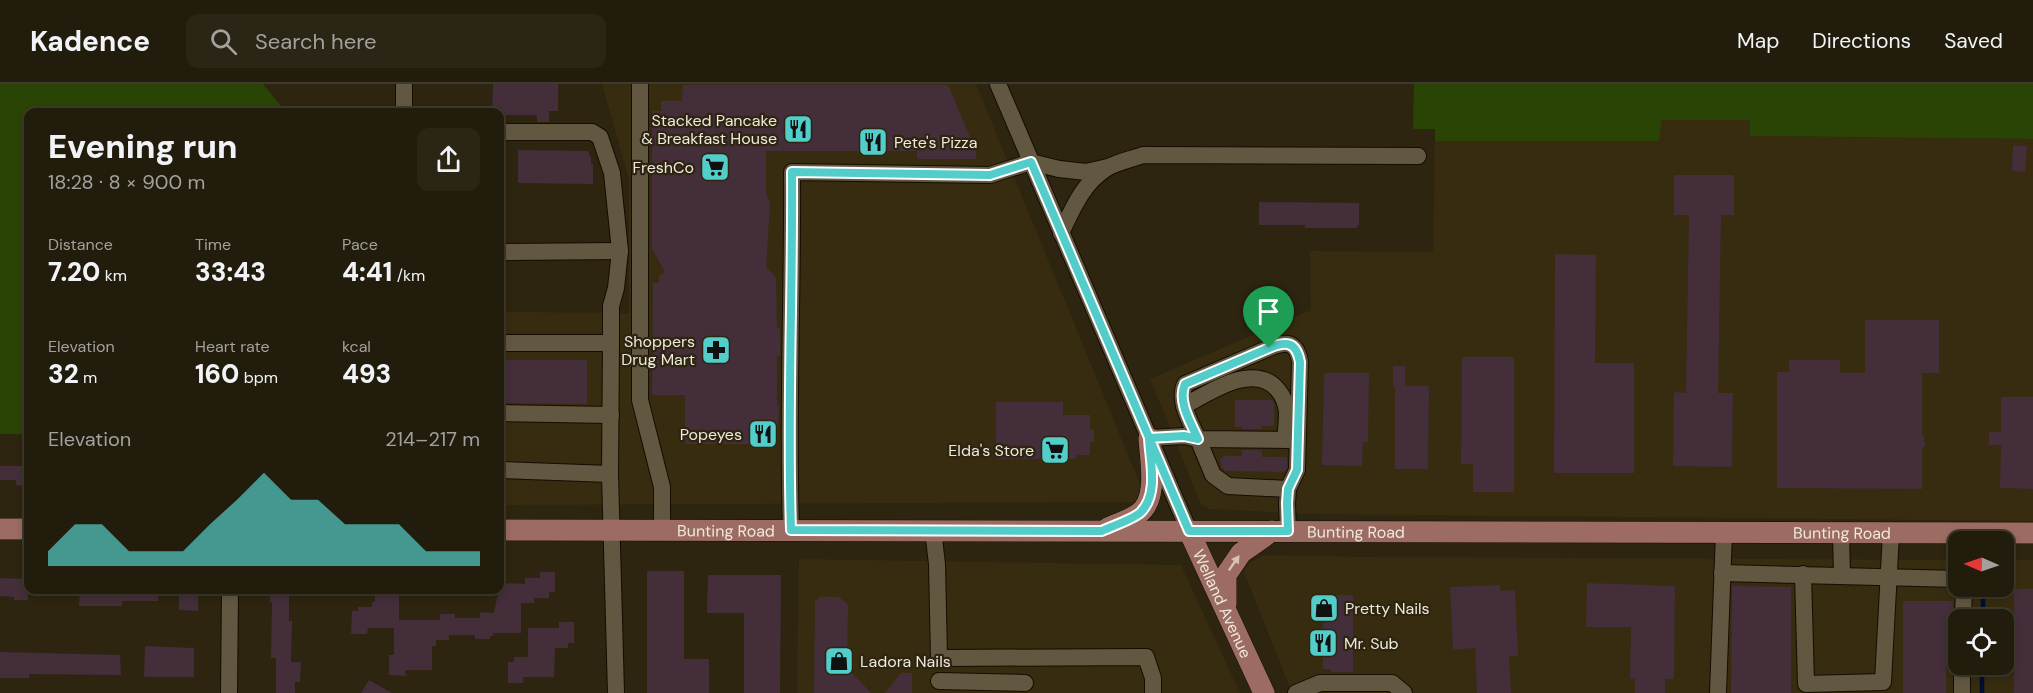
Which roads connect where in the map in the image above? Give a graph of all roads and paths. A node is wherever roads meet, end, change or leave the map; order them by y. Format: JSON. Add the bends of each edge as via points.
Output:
{"nodes":[{"id":1,"x":404,"y":84,"type":"edge"},
{"id":2,"x":640,"y":84,"type":"edge"},
{"id":3,"x":998,"y":84,"type":"edge"},
{"id":4,"x":404,"y":108,"type":"edge"},
{"id":5,"x":504,"y":132,"type":"edge"},
{"id":6,"x":1418,"y":156,"type":"dead end"},
{"id":7,"x":1031,"y":162,"type":"junction"},
{"id":8,"x":1108,"y":168,"type":"junction"},
{"id":9,"x":1061,"y":233,"type":"junction"},
{"id":10,"x":620,"y":250,"type":"junction"},
{"id":11,"x":504,"y":252,"type":"edge"},
{"id":12,"x":504,"y":343,"type":"edge"},
{"id":13,"x":611,"y":343,"type":"junction"},
{"id":14,"x":1184,"y":406,"type":"junction"},
{"id":15,"x":504,"y":413,"type":"edge"},
{"id":16,"x":610,"y":415,"type":"junction"},
{"id":17,"x":1149,"y":438,"type":"junction"},
{"id":18,"x":1198,"y":439,"type":"junction"},
{"id":19,"x":1292,"y":440,"type":"junction"},
{"id":20,"x":504,"y":470,"type":"edge"},
{"id":21,"x":610,"y":474,"type":"junction"},
{"id":22,"x":1288,"y":489,"type":"junction"},
{"id":23,"x":0,"y":529,"type":"edge"},
{"id":24,"x":24,"y":529,"type":"edge"},
{"id":25,"x":504,"y":530,"type":"edge"},
{"id":26,"x":613,"y":530,"type":"junction"},
{"id":27,"x":662,"y":530,"type":"junction"},
{"id":28,"x":791,"y":530,"type":"junction"},
{"id":29,"x":933,"y":530,"type":"junction"},
{"id":30,"x":1102,"y":531,"type":"junction"},
{"id":31,"x":1189,"y":531,"type":"junction"},
{"id":32,"x":1280,"y":531,"type":"junction"},
{"id":33,"x":1724,"y":532,"type":"junction"},
{"id":34,"x":1841,"y":533,"type":"junction"},
{"id":35,"x":1891,"y":533,"type":"junction"},
{"id":36,"x":2033,"y":533,"type":"edge"},
{"id":37,"x":2014,"y":534,"type":"edge"},
{"id":38,"x":1948,"y":536,"type":"edge"},
{"id":39,"x":1722,"y":573,"type":"junction"},
{"id":40,"x":1803,"y":574,"type":"junction"},
{"id":41,"x":1842,"y":574,"type":"junction"},
{"id":42,"x":1888,"y":576,"type":"junction"},
{"id":43,"x":1948,"y":579,"type":"edge"},
{"id":44,"x":230,"y":594,"type":"edge"},
{"id":45,"x":1226,"y":611,"type":"junction"},
{"id":46,"x":939,"y":658,"type":"junction"},
{"id":47,"x":1962,"y":675,"type":"edge"},
{"id":48,"x":1025,"y":683,"type":"dead end"},
{"id":49,"x":939,"y":687,"type":"edge"},
{"id":50,"x":228,"y":693,"type":"edge"},
{"id":51,"x":616,"y":693,"type":"edge"},
{"id":52,"x":1153,"y":693,"type":"edge"},
{"id":53,"x":1264,"y":693,"type":"edge"},
{"id":54,"x":1296,"y":693,"type":"edge"},
{"id":55,"x":1404,"y":693,"type":"edge"},
{"id":56,"x":1718,"y":693,"type":"edge"},
{"id":57,"x":1962,"y":693,"type":"edge"}],
"edges":[{"from":1,"to":4,"type":"street"},
{"from":2,"to":27,"type":"street","via":[[640,400],[662,487]]},
{"from":3,"to":7,"type":"street","name":"Welland Avenue"},
{"from":5,"to":10,"type":"street","via":[[592,132],[600,137],[612,173]]},
{"from":6,"to":8,"type":"street","via":[[1143,155]]},
{"from":7,"to":8,"type":"street","via":[[1086,172]]},
{"from":7,"to":9,"type":"street","name":"Welland Avenue"},
{"from":7,"to":28,"type":"street","via":[[990,175],[792,172]]},
{"from":8,"to":9,"type":"street","via":[[1088,183]]},
{"from":9,"to":17,"type":"street","name":"Welland Avenue"},
{"from":10,"to":11,"type":"street"},
{"from":10,"to":13,"type":"street","via":[[611,306]]},
{"from":12,"to":13,"type":"street"},
{"from":13,"to":16,"type":"street"},
{"from":14,"to":18,"type":"street"},
{"from":14,"to":19,"type":"street","via":[[1226,384],[1251,378],[1272,383],[1283,396]]},
{"from":14,"to":19,"type":"street","via":[[1181,391],[1185,384],[1281,343],[1292,345],[1300,362]]},
{"from":15,"to":16,"type":"street"},
{"from":16,"to":21,"type":"street"},
{"from":17,"to":18,"type":"street"},
{"from":17,"to":30,"type":"main road","via":[[1152,486],[1146,504],[1140,513]]},
{"from":17,"to":31,"type":"street","name":"Welland Avenue"},
{"from":18,"to":19,"type":"street"},
{"from":18,"to":22,"type":"street","via":[[1213,475],[1227,486]]},
{"from":19,"to":22,"type":"street","via":[[1297,470]]},
{"from":20,"to":21,"type":"street"},
{"from":21,"to":26,"type":"street"},
{"from":22,"to":32,"type":"street"},
{"from":23,"to":24,"type":"main road"},
{"from":25,"to":26,"type":"main road","name":"Bunting Road"},
{"from":26,"to":27,"type":"main road","name":"Bunting Road"},
{"from":26,"to":51,"type":"street"},
{"from":27,"to":28,"type":"main road","name":"Bunting Road"},
{"from":28,"to":29,"type":"main road","name":"Bunting Road"},
{"from":29,"to":30,"type":"main road","name":"Bunting Road"},
{"from":29,"to":46,"type":"street"},
{"from":30,"to":31,"type":"main road","name":"Bunting Road"},
{"from":31,"to":32,"type":"main road","name":"Bunting Road"},
{"from":31,"to":45,"type":"main road","name":"Welland Avenue"},
{"from":32,"to":33,"type":"main road","name":"Bunting Road"},
{"from":45,"to":32,"type":"main road","one_way":true,"via":[[1226,574],[1241,552]]},
{"from":33,"to":34,"type":"main road","name":"Bunting Road"},
{"from":33,"to":39,"type":"street"},
{"from":34,"to":35,"type":"main road","name":"Bunting Road"},
{"from":34,"to":41,"type":"street"},
{"from":35,"to":38,"type":"main road","name":"Bunting Road"},
{"from":35,"to":42,"type":"street"},
{"from":36,"to":37,"type":"main road","name":"Bunting Road"},
{"from":39,"to":40,"type":"street"},
{"from":39,"to":56,"type":"street"},
{"from":40,"to":41,"type":"street"},
{"from":40,"to":42,"type":"street","via":[[1806,684],[1883,682]]},
{"from":41,"to":42,"type":"street"},
{"from":42,"to":43,"type":"street"},
{"from":44,"to":50,"type":"street"},
{"from":45,"to":53,"type":"main road","name":"Welland Avenue"},
{"from":46,"to":49,"type":"street"},
{"from":46,"to":52,"type":"street","via":[[1146,657]]},
{"from":47,"to":57,"type":"street"},
{"from":48,"to":49,"type":"street"},
{"from":54,"to":55,"type":"street","via":[[1320,683],[1392,683]]}]}
